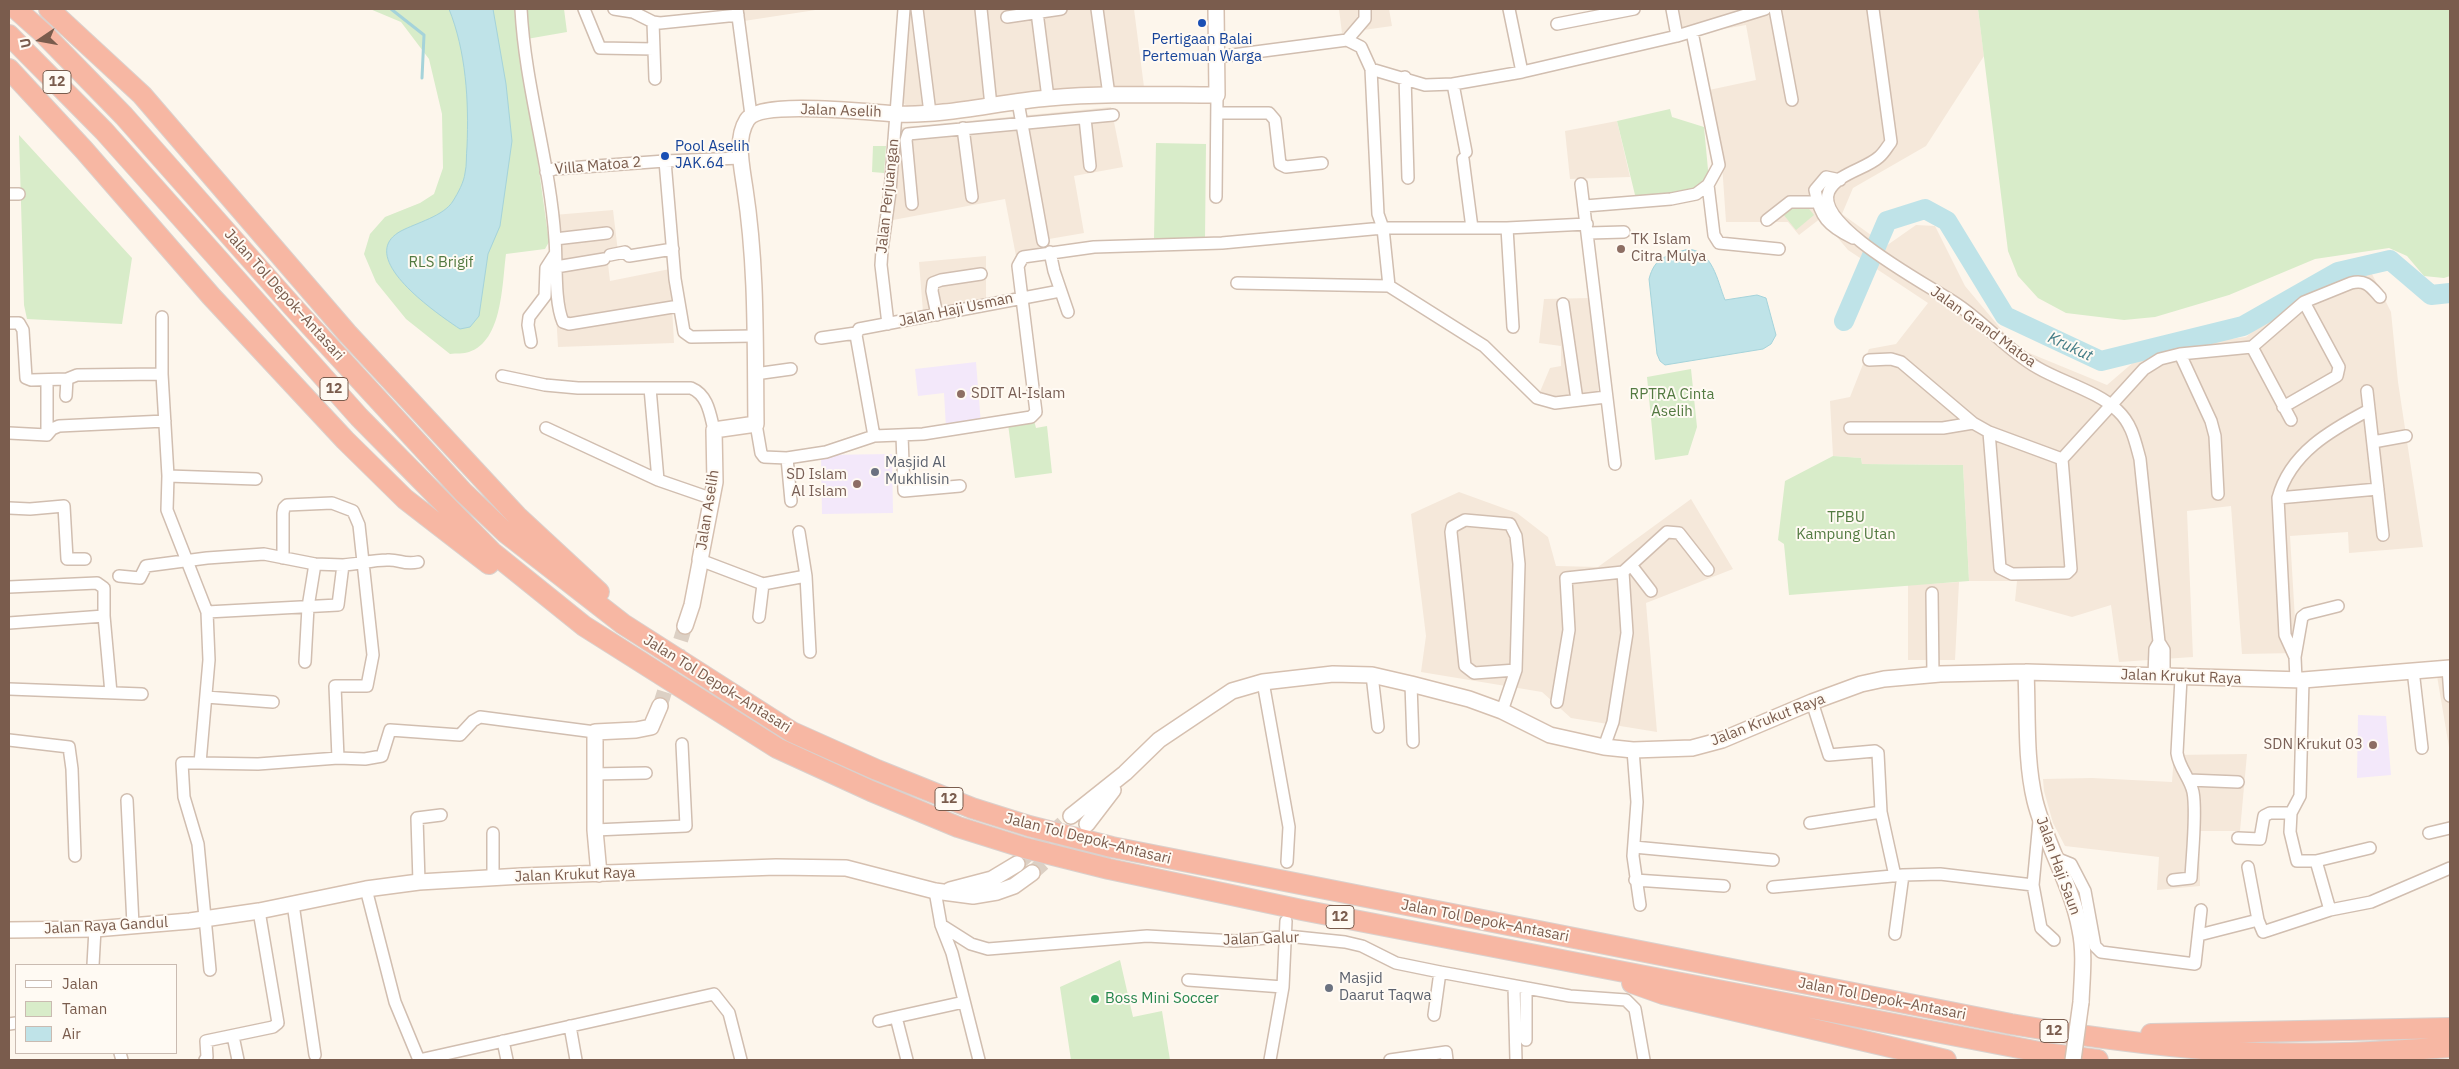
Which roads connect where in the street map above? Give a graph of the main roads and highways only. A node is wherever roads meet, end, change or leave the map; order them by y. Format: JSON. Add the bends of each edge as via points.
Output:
{"nodes":[{"id":1,"x":16,"y":9,"type":"edge"},
{"id":2,"x":49,"y":9,"type":"edge"},
{"id":3,"x":9,"y":35,"type":"edge"},
{"id":4,"x":9,"y":69,"type":"edge"},
{"id":5,"x":623,"y":624,"type":"junction"},
{"id":6,"x":584,"y":626,"type":"junction"},
{"id":7,"x":1560,"y":959,"type":"junction"},
{"id":8,"x":2450,"y":1028,"type":"edge"},
{"id":9,"x":2097,"y":1038,"type":"junction"},
{"id":10,"x":2450,"y":1047,"type":"edge"},
{"id":11,"x":1946,"y":1060,"type":"edge"},
{"id":12,"x":2098,"y":1060,"type":"edge"}],
"edges":[{"from":1,"to":5,"type":"highway","name":"Jalan Tol Depok–Antasari","number":"12","via":[[44,33],[124,116],[463,492],[506,533]]},
{"from":2,"to":5,"type":"highway","via":[[142,95],[347,333],[517,516],[596,587]]},
{"from":3,"to":6,"type":"highway","name":"Jalan Tol Depok–Antasari","number":"12","via":[[104,131],[359,418],[492,552]]},
{"from":4,"to":6,"type":"highway","via":[[211,296],[365,460],[405,498],[508,579]]},
{"from":5,"to":9,"type":"highway","name":"Jalan Tol Depok–Antasari","number":"12","via":[[792,732],[903,781],[1029,826],[1219,869],[2001,1023]]},
{"from":6,"to":7,"type":"highway","name":"Jalan Tol Depok–Antasari","number":"12","via":[[778,748],[958,827],[1109,869]]},
{"from":7,"to":11,"type":"highway","via":[[1663,994]]},
{"from":7,"to":12,"type":"highway","name":"Jalan Tol Depok–Antasari","number":"12","via":[[2045,1053]]},
{"from":8,"to":9,"type":"highway","via":[[2180,1032]]},
{"from":9,"to":10,"type":"highway","name":"Jalan Tol Depok–Antasari","number":"12","via":[[2261,1053]]}]}
